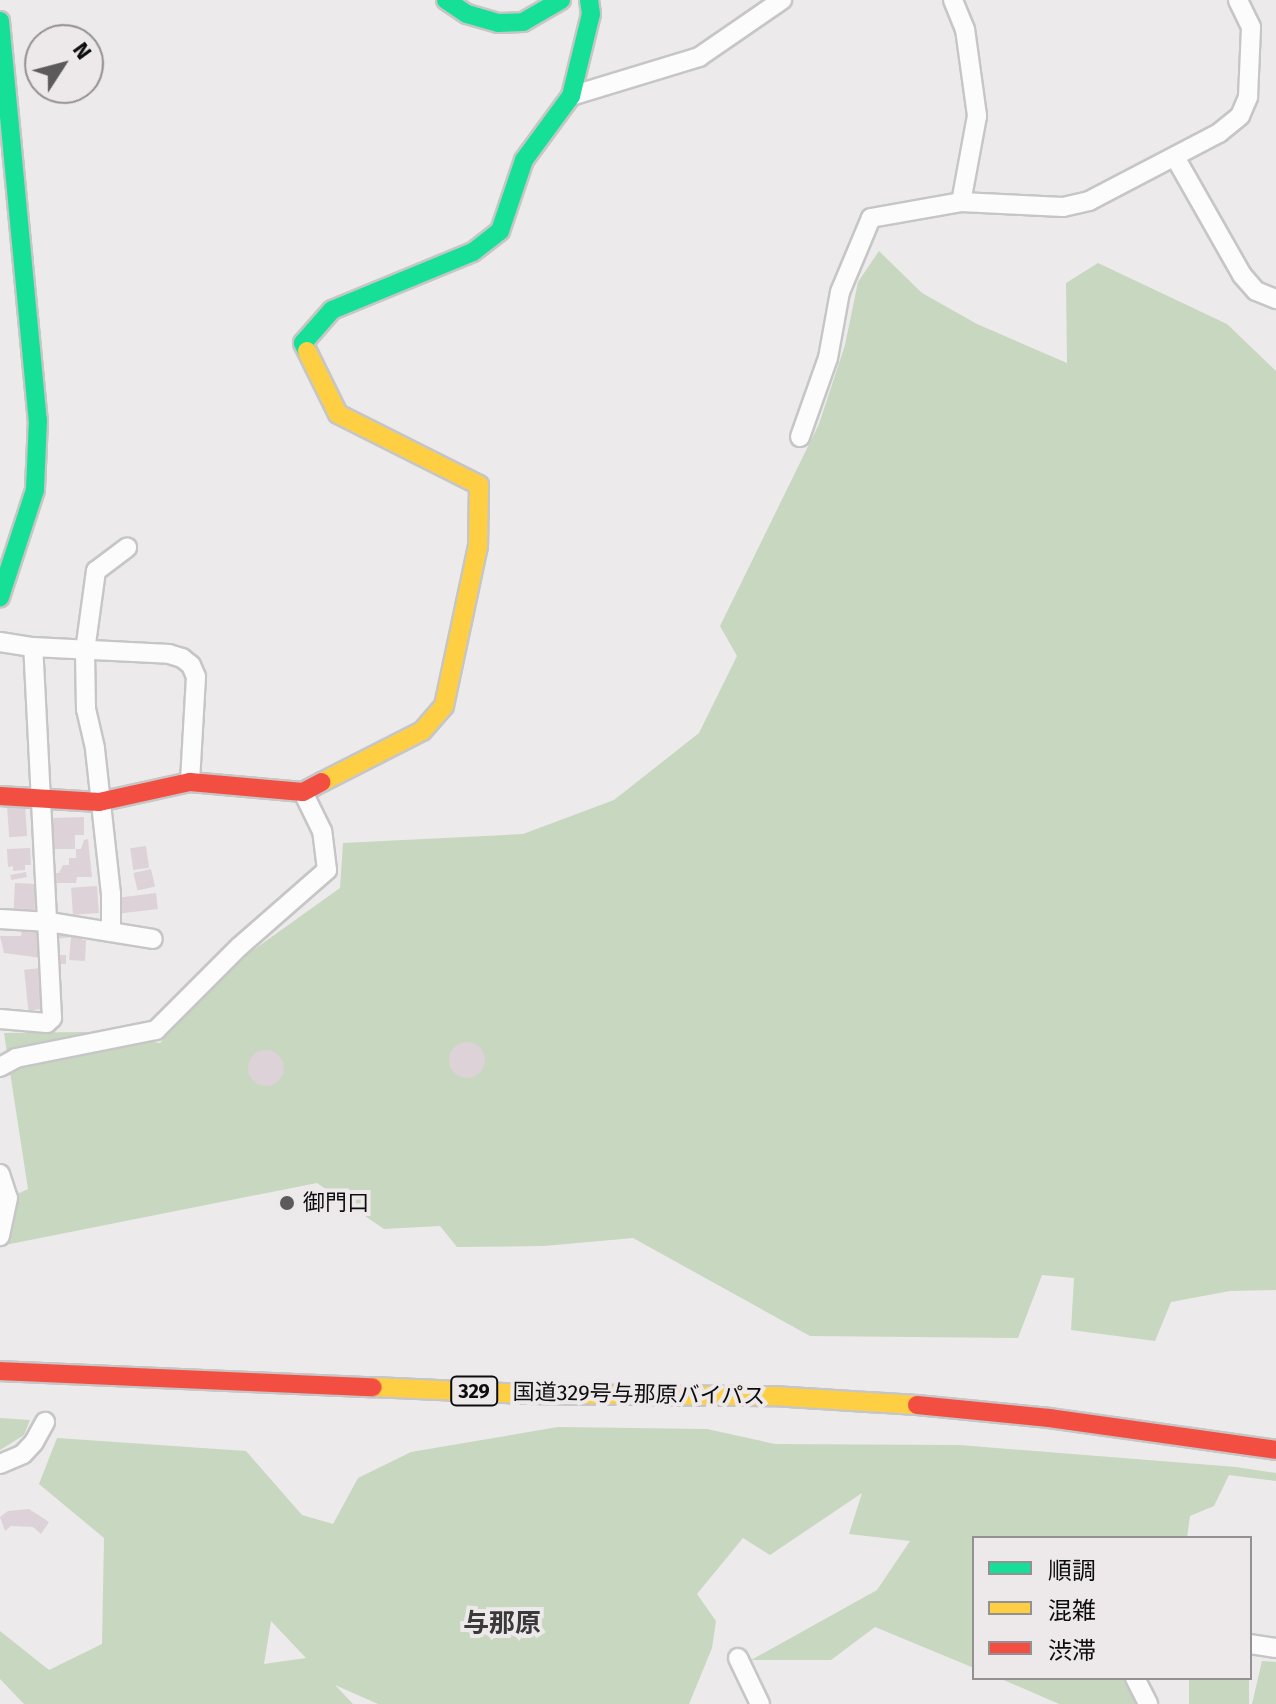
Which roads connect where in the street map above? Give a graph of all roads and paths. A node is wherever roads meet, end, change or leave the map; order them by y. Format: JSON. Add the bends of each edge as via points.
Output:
{"nodes":[{"id":1,"x":446,"y":0,"type":"edge"},
{"id":2,"x":561,"y":0,"type":"edge"},
{"id":3,"x":589,"y":0,"type":"edge"},
{"id":4,"x":782,"y":0,"type":"edge"},
{"id":5,"x":953,"y":0,"type":"edge"},
{"id":6,"x":1238,"y":0,"type":"edge"},
{"id":7,"x":0,"y":21,"type":"edge"},
{"id":8,"x":571,"y":96,"type":"junction"},
{"id":9,"x":1175,"y":157,"type":"junction"},
{"id":10,"x":961,"y":202,"type":"junction"},
{"id":11,"x":1276,"y":299,"type":"edge"},
{"id":12,"x":800,"y":437,"type":"dead end"},
{"id":13,"x":127,"y":548,"type":"dead end"},
{"id":14,"x":1,"y":592,"type":"edge"},
{"id":15,"x":0,"y":642,"type":"edge"},
{"id":16,"x":33,"y":647,"type":"junction"},
{"id":17,"x":85,"y":651,"type":"junction"},
{"id":18,"x":190,"y":782,"type":"junction"},
{"id":19,"x":303,"y":792,"type":"junction"},
{"id":20,"x":0,"y":796,"type":"edge"},
{"id":21,"x":41,"y":800,"type":"junction"},
{"id":22,"x":99,"y":802,"type":"junction"},
{"id":23,"x":0,"y":919,"type":"edge"},
{"id":24,"x":49,"y":922,"type":"junction"},
{"id":25,"x":111,"y":932,"type":"junction"},
{"id":26,"x":153,"y":939,"type":"dead end"},
{"id":27,"x":0,"y":1019,"type":"edge"},
{"id":28,"x":0,"y":1067,"type":"edge"},
{"id":29,"x":0,"y":1174,"type":"edge"},
{"id":30,"x":0,"y":1236,"type":"edge"},
{"id":31,"x":0,"y":1371,"type":"edge"},
{"id":32,"x":45,"y":1422,"type":"dead end"},
{"id":33,"x":1276,"y":1450,"type":"edge"},
{"id":34,"x":0,"y":1464,"type":"edge"},
{"id":35,"x":1252,"y":1644,"type":"edge"},
{"id":36,"x":1276,"y":1648,"type":"edge"},
{"id":37,"x":738,"y":1658,"type":"dead end"},
{"id":38,"x":1136,"y":1680,"type":"edge"},
{"id":39,"x":760,"y":1704,"type":"edge"},
{"id":40,"x":1148,"y":1704,"type":"edge"}],
"edges":[{"from":1,"to":2,"type":"main road","via":[[467,14],[498,23],[523,22]]},
{"from":3,"to":8,"type":"main road","via":[[591,14]]},
{"from":4,"to":8,"type":"street","via":[[699,57]]},
{"from":5,"to":10,"type":"street","via":[[965,29],[977,116]]},
{"from":6,"to":9,"type":"street","via":[[1251,27],[1248,97],[1240,116]]},
{"from":7,"to":14,"type":"main road","via":[[38,420],[35,490]]},
{"from":8,"to":19,"type":"main road","via":[[524,160],[500,231],[473,252],[332,310],[303,343],[338,414],[479,485],[478,546],[444,706],[422,731]]},
{"from":9,"to":10,"type":"street","via":[[1089,201],[1063,207]]},
{"from":9,"to":11,"type":"street","via":[[1242,275],[1256,291]]},
{"from":10,"to":12,"type":"street","via":[[871,218],[840,292],[828,358]]},
{"from":13,"to":17,"type":"street","via":[[96,571]]},
{"from":15,"to":16,"type":"street"},
{"from":16,"to":17,"type":"street"},
{"from":16,"to":21,"type":"street"},
{"from":17,"to":18,"type":"street","via":[[169,654],[191,665],[196,677]]},
{"from":17,"to":22,"type":"street","via":[[86,709]]},
{"from":18,"to":19,"type":"main road"},
{"from":18,"to":22,"type":"main road"},
{"from":19,"to":28,"type":"street","via":[[322,831],[327,870],[156,1030],[16,1058]]},
{"from":20,"to":21,"type":"main road"},
{"from":21,"to":22,"type":"main road"},
{"from":21,"to":24,"type":"street"},
{"from":22,"to":25,"type":"street"},
{"from":23,"to":24,"type":"street"},
{"from":24,"to":25,"type":"street"},
{"from":24,"to":27,"type":"street","via":[[52,1018],[47,1023]]},
{"from":25,"to":26,"type":"street"},
{"from":29,"to":30,"type":"street","via":[[8,1198]]},
{"from":31,"to":33,"type":"main road","name":"国道329号与那原バイパス","number":"329","via":[[526,1394],[773,1396],[948,1408]]},
{"from":32,"to":34,"type":"street","via":[[23,1454]]},
{"from":35,"to":36,"type":"street"},
{"from":37,"to":39,"type":"street"},
{"from":38,"to":40,"type":"street"}]}
